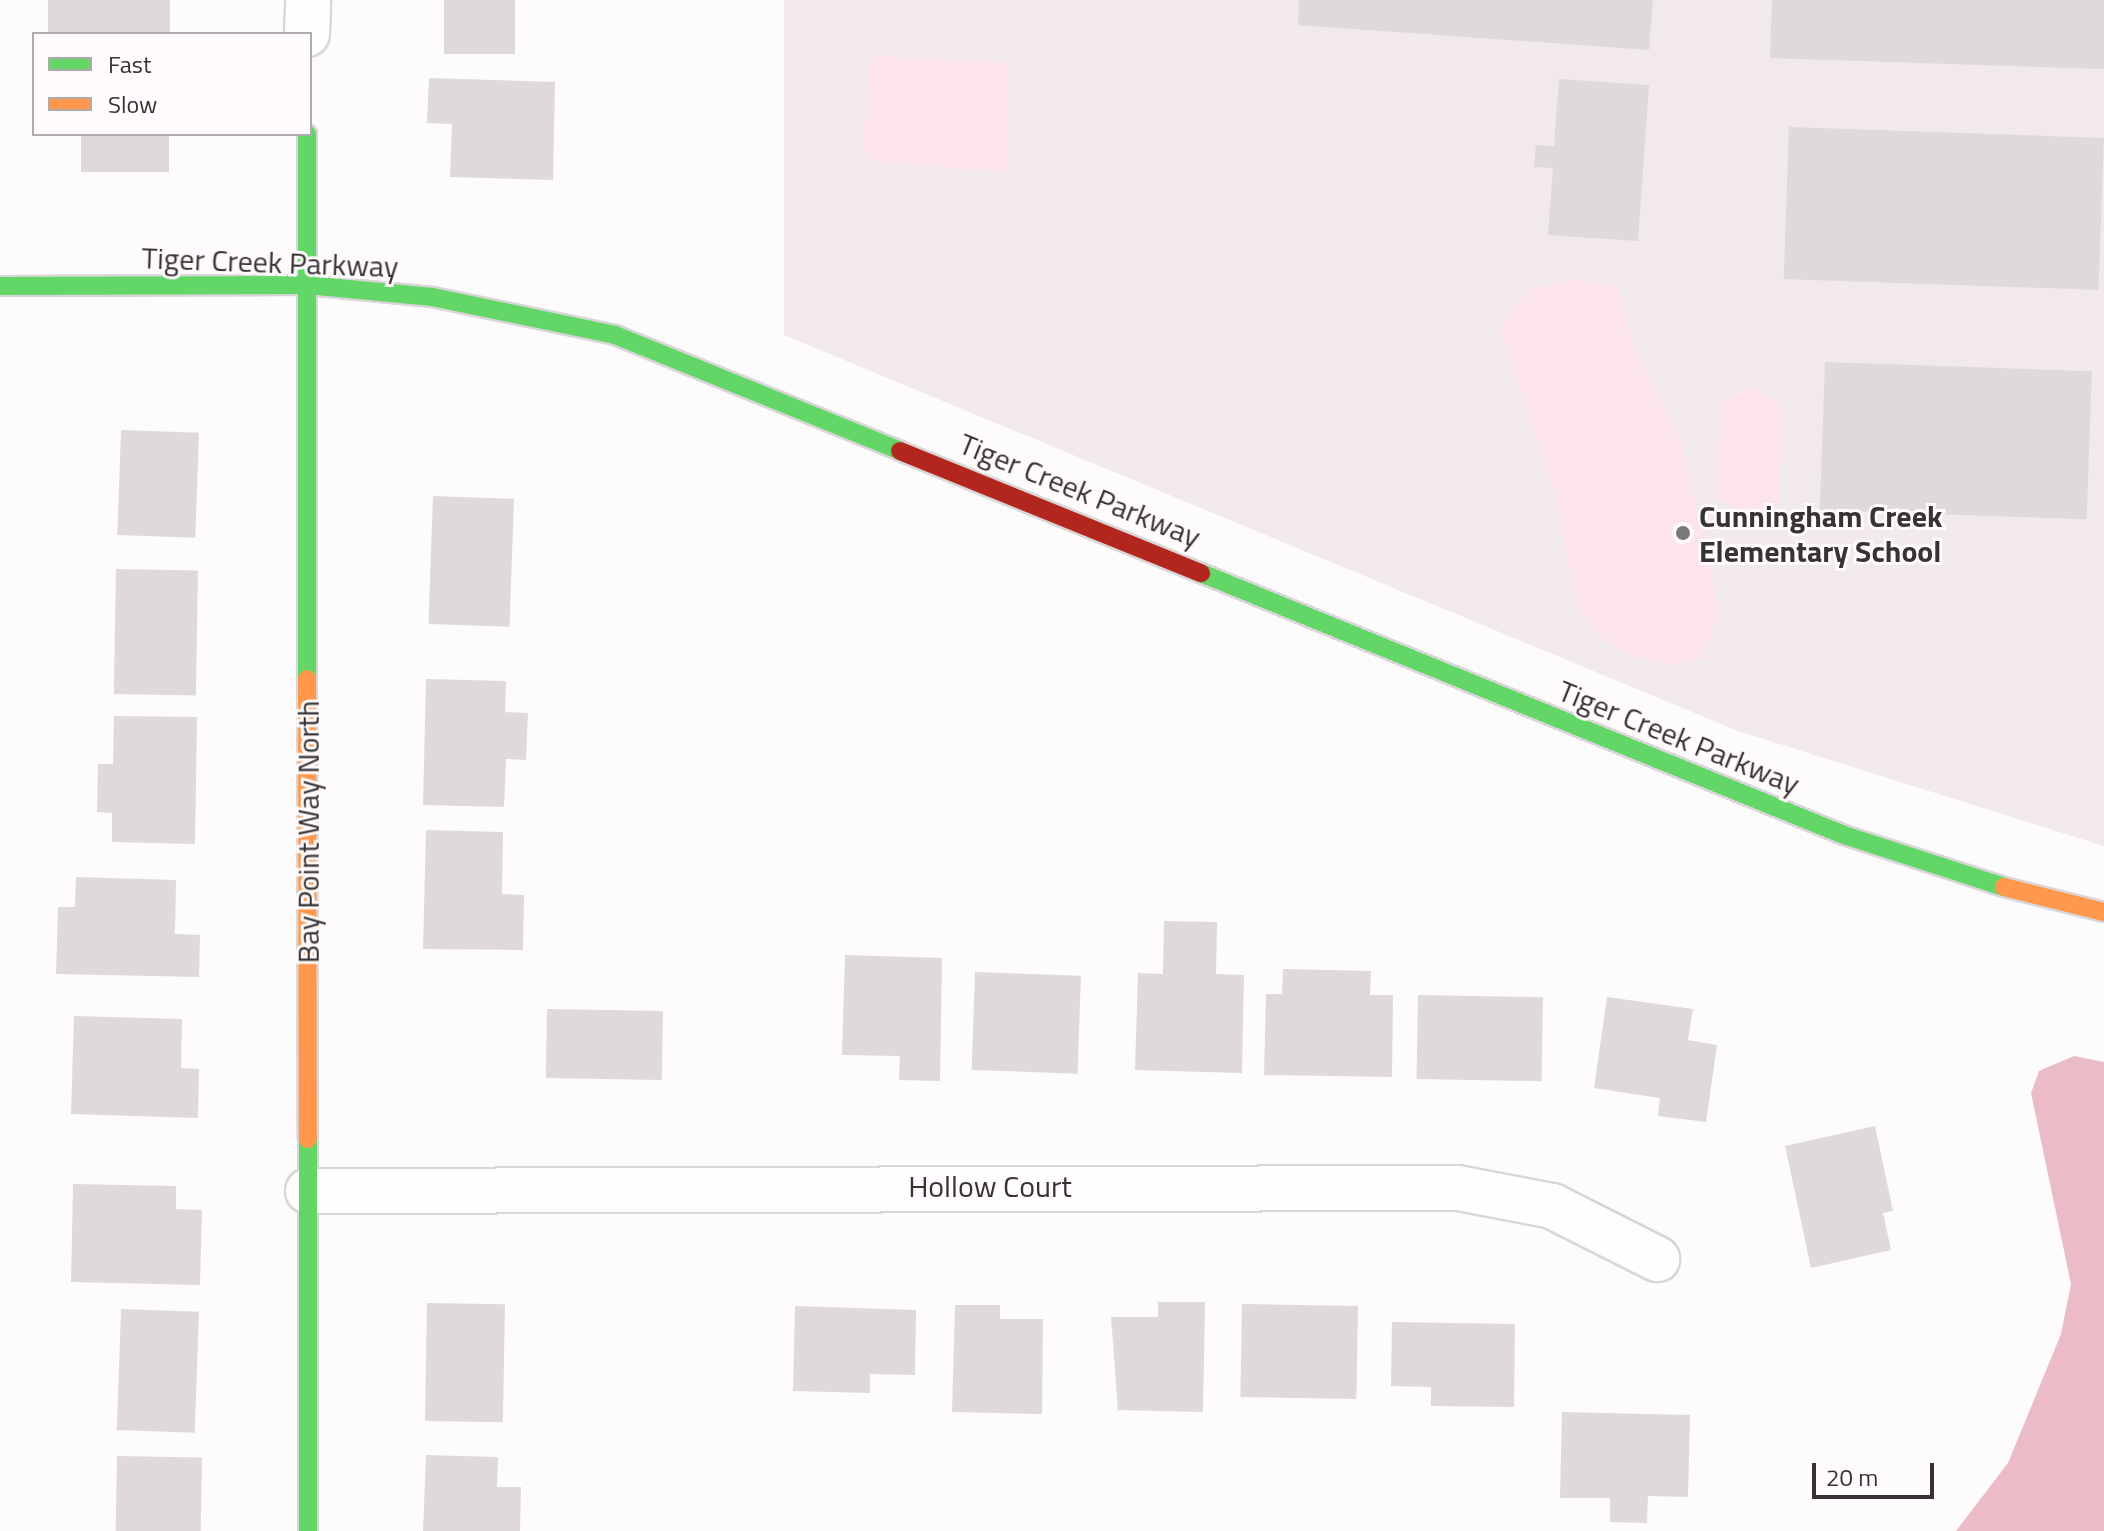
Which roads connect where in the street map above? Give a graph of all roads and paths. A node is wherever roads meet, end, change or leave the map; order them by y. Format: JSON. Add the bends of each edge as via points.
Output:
{"nodes":[{"id":1,"x":308,"y":0,"type":"edge"},
{"id":2,"x":307,"y":32,"type":"edge"},
{"id":3,"x":307,"y":136,"type":"edge"},
{"id":4,"x":307,"y":285,"type":"junction"},
{"id":5,"x":0,"y":286,"type":"edge"},
{"id":6,"x":2104,"y":912,"type":"edge"},
{"id":7,"x":308,"y":1191,"type":"junction"},
{"id":8,"x":1657,"y":1259,"type":"dead end"},
{"id":9,"x":308,"y":1531,"type":"edge"}],
"edges":[{"from":1,"to":2,"type":"street"},
{"from":3,"to":4,"type":"street","name":"Bay Point Way North"},
{"from":4,"to":5,"type":"street","name":"Tiger Creek Parkway"},
{"from":4,"to":6,"type":"street","name":"Tiger Creek Parkway","via":[[432,297],[615,335],[1844,835],[1950,873]]},
{"from":4,"to":7,"type":"street","name":"Bay Point Way North"},
{"from":7,"to":8,"type":"street","name":"Hollow Court","via":[[1458,1188],[1552,1206]]},
{"from":7,"to":9,"type":"street","name":"Bay Point Way North"}]}
